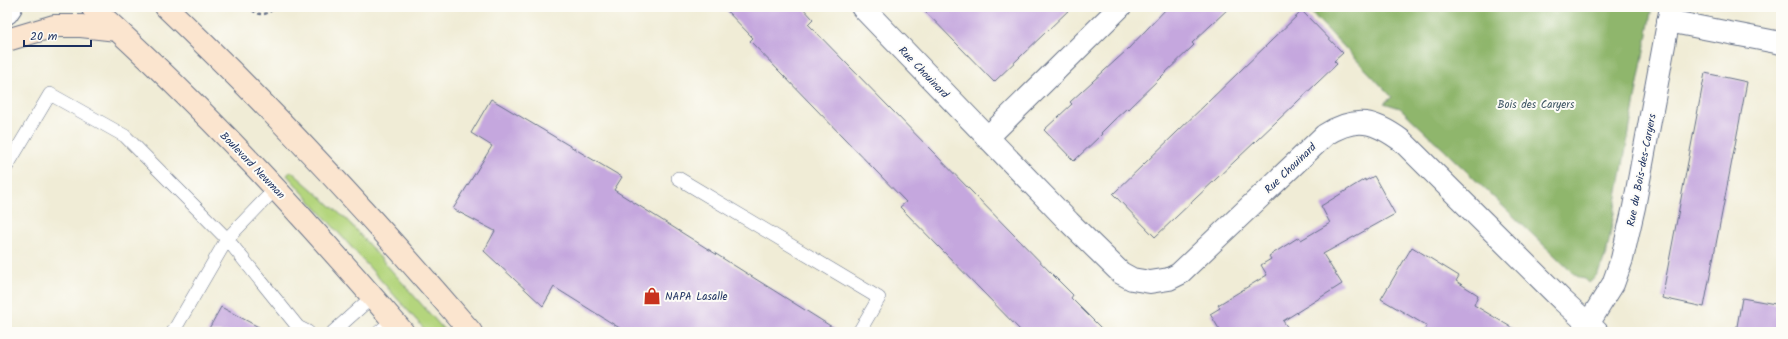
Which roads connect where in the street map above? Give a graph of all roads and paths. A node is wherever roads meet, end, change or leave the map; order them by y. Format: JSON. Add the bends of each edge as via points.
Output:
{"nodes":[{"id":1,"x":11,"y":7,"type":"edge"},
{"id":2,"x":92,"y":7,"type":"edge"},
{"id":3,"x":166,"y":7,"type":"edge"},
{"id":4,"x":248,"y":7,"type":"edge"},
{"id":5,"x":275,"y":7,"type":"edge"},
{"id":6,"x":862,"y":7,"type":"edge"},
{"id":7,"x":1120,"y":7,"type":"edge"},
{"id":8,"x":7,"y":13,"type":"edge"},
{"id":9,"x":1670,"y":14,"type":"edge"},
{"id":10,"x":117,"y":30,"type":"junction"},
{"id":11,"x":7,"y":40,"type":"edge"},
{"id":12,"x":1781,"y":43,"type":"edge"},
{"id":13,"x":987,"y":138,"type":"junction"},
{"id":14,"x":7,"y":166,"type":"edge"},
{"id":15,"x":678,"y":178,"type":"dead end"},
{"id":16,"x":276,"y":188,"type":"junction"},
{"id":17,"x":226,"y":239,"type":"junction"},
{"id":18,"x":372,"y":297,"type":"junction"},
{"id":19,"x":392,"y":328,"type":"edge"},
{"id":20,"x":1589,"y":330,"type":"edge"},
{"id":21,"x":173,"y":332,"type":"edge"},
{"id":22,"x":308,"y":332,"type":"edge"},
{"id":23,"x":333,"y":332,"type":"edge"},
{"id":24,"x":471,"y":332,"type":"edge"},
{"id":25,"x":859,"y":332,"type":"edge"}],
"edges":[{"from":1,"to":8,"type":"street"},
{"from":2,"to":10,"type":"main road","name":"Boulevard Newman"},
{"from":3,"to":24,"type":"main road","via":[[276,115]]},
{"from":4,"to":5,"type":"path","via":[[260,15],[266,15]]},
{"from":6,"to":13,"type":"street","name":"Rue Chouinard"},
{"from":7,"to":13,"type":"street"},
{"from":9,"to":12,"type":"street"},
{"from":9,"to":20,"type":"street","name":"Rue du Bois-des-Caryers","via":[[1622,259],[1613,284]]},
{"from":10,"to":11,"type":"main road","via":[[54,26]]},
{"from":10,"to":16,"type":"main road","name":"Boulevard Newman"},
{"from":13,"to":20,"type":"street","name":"Rue Chouinard","via":[[1120,272],[1132,279],[1150,282],[1169,279],[1186,268],[1325,134],[1350,123],[1361,122],[1382,127],[1402,142]]},
{"from":14,"to":17,"type":"lane","via":[[50,94],[125,136]]},
{"from":15,"to":25,"type":"lane","via":[[879,298]]},
{"from":16,"to":17,"type":"lane"},
{"from":16,"to":18,"type":"main road","name":"Boulevard Newman"},
{"from":17,"to":21,"type":"lane"},
{"from":17,"to":22,"type":"lane","via":[[298,327]]},
{"from":18,"to":19,"type":"main road","name":"Boulevard Newman"},
{"from":18,"to":23,"type":"lane"}]}
